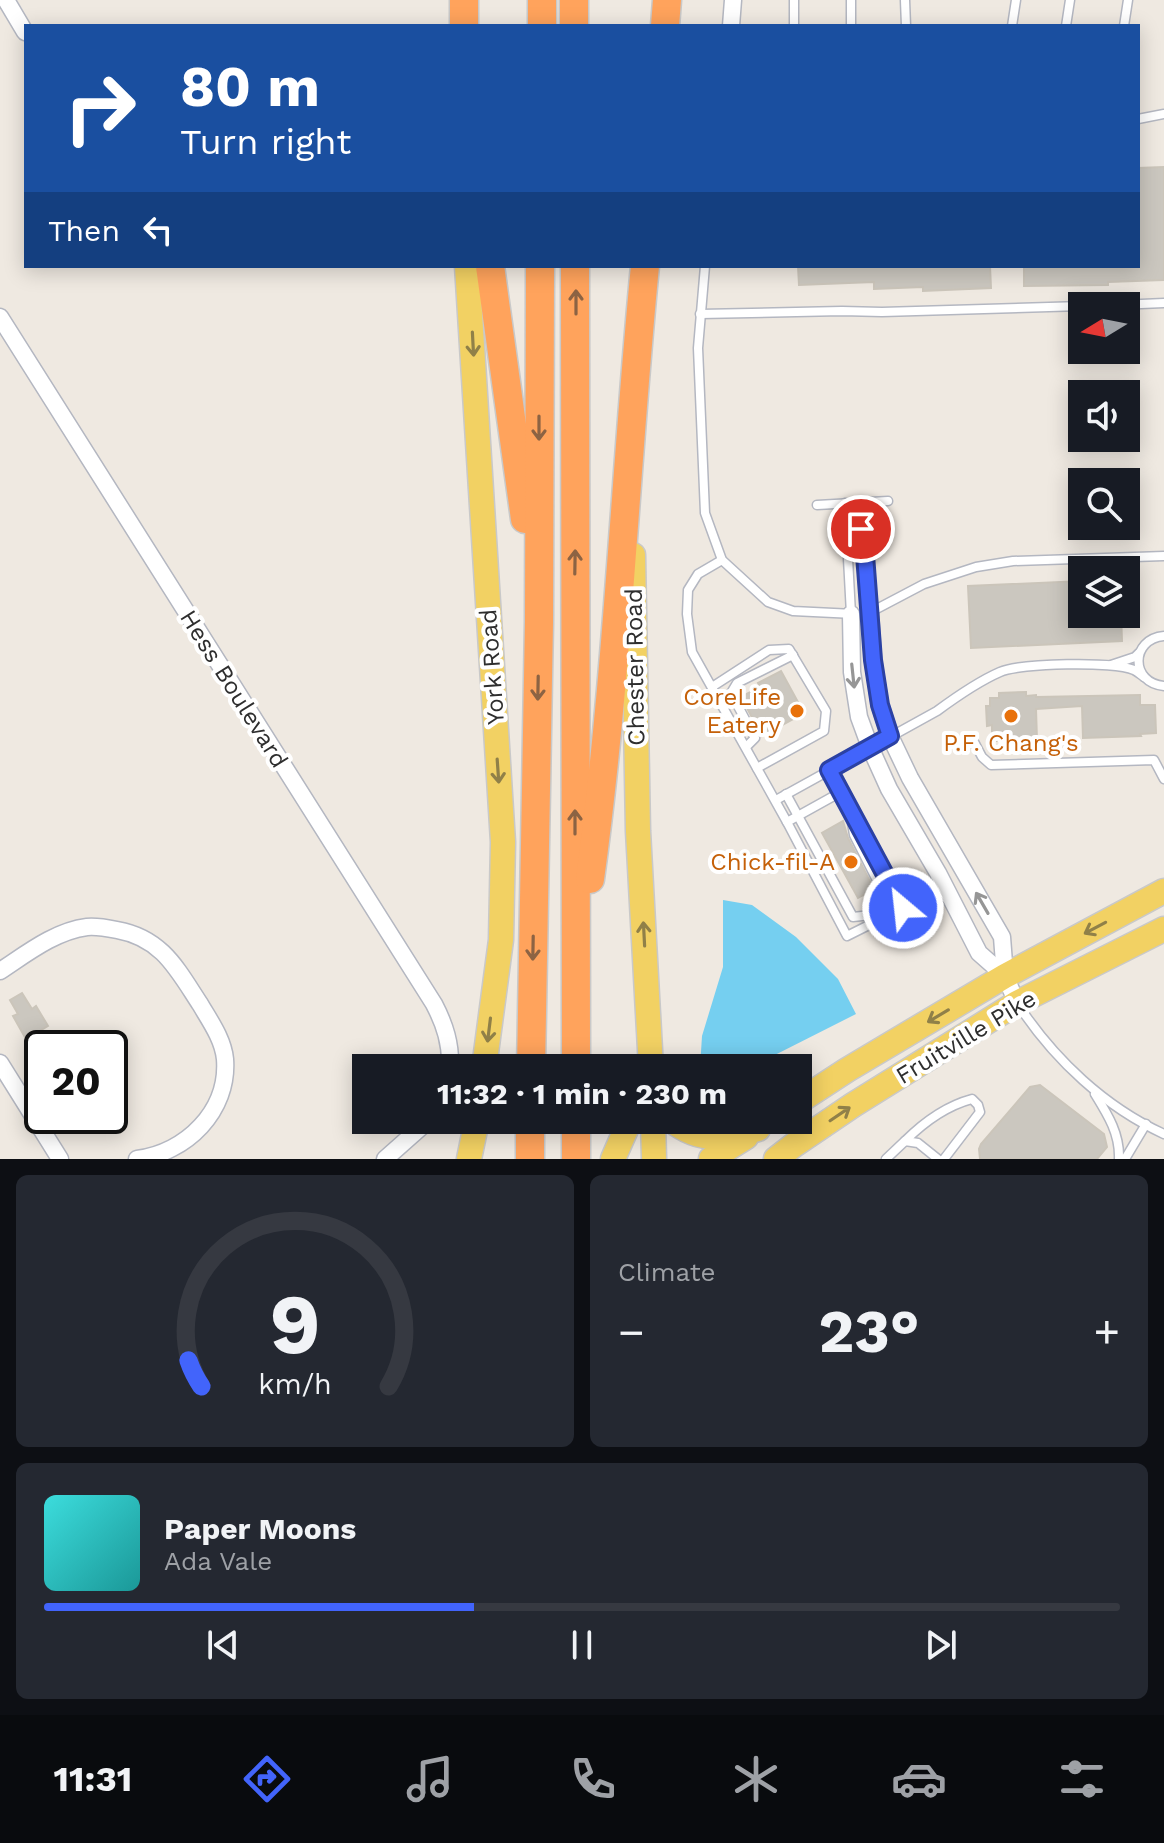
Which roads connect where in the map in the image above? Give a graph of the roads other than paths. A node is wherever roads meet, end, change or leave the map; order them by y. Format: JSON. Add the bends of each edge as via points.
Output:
{"nodes":[{"id":1,"x":6,"y":0,"type":"edge"},
{"id":2,"x":464,"y":0,"type":"edge"},
{"id":3,"x":542,"y":0,"type":"edge"},
{"id":4,"x":574,"y":0,"type":"edge"},
{"id":5,"x":667,"y":0,"type":"edge"},
{"id":6,"x":733,"y":0,"type":"edge"},
{"id":7,"x":794,"y":0,"type":"edge"},
{"id":8,"x":851,"y":0,"type":"edge"},
{"id":9,"x":905,"y":0,"type":"edge"},
{"id":10,"x":1016,"y":0,"type":"edge"},
{"id":11,"x":1070,"y":0,"type":"edge"},
{"id":12,"x":1128,"y":0,"type":"edge"},
{"id":13,"x":464,"y":24,"type":"edge"},
{"id":14,"x":542,"y":24,"type":"edge"},
{"id":15,"x":574,"y":24,"type":"edge"},
{"id":16,"x":665,"y":24,"type":"edge"},
{"id":17,"x":731,"y":24,"type":"edge"},
{"id":18,"x":794,"y":24,"type":"edge"},
{"id":19,"x":851,"y":24,"type":"edge"},
{"id":20,"x":906,"y":24,"type":"edge"},
{"id":21,"x":1012,"y":24,"type":"edge"},
{"id":22,"x":1066,"y":24,"type":"edge"},
{"id":23,"x":1124,"y":24,"type":"edge"},
{"id":24,"x":24,"y":30,"type":"edge"},
{"id":25,"x":1164,"y":114,"type":"edge"},
{"id":26,"x":1140,"y":119,"type":"edge"},
{"id":27,"x":467,"y":268,"type":"edge"},
{"id":28,"x":490,"y":268,"type":"edge"},
{"id":29,"x":540,"y":268,"type":"edge"},
{"id":30,"x":575,"y":268,"type":"edge"},
{"id":31,"x":645,"y":268,"type":"edge"},
{"id":32,"x":705,"y":268,"type":"edge"},
{"id":33,"x":1164,"y":303,"type":"edge"},
{"id":34,"x":1140,"y":304,"type":"edge"},
{"id":35,"x":1068,"y":306,"type":"edge"},
{"id":36,"x":700,"y":314,"type":"junction"},
{"id":37,"x":0,"y":317,"type":"edge"},
{"id":38,"x":631,"y":427,"type":"junction"},
{"id":39,"x":888,"y":501,"type":"dead end"},
{"id":40,"x":856,"y":502,"type":"junction"},
{"id":41,"x":845,"y":503,"type":"junction"},
{"id":42,"x":817,"y":505,"type":"dead end"},
{"id":43,"x":1164,"y":556,"type":"edge"},
{"id":44,"x":722,"y":560,"type":"junction"},
{"id":45,"x":851,"y":614,"type":"junction"},
{"id":46,"x":870,"y":614,"type":"junction"},
{"id":47,"x":539,"y":622,"type":"junction"},
{"id":48,"x":1164,"y":636,"type":"edge"},
{"id":49,"x":1140,"y":652,"type":"junction"},
{"id":50,"x":793,"y":655,"type":"junction"},
{"id":51,"x":1110,"y":665,"type":"junction"},
{"id":52,"x":1144,"y":677,"type":"junction"},
{"id":53,"x":712,"y":687,"type":"junction"},
{"id":54,"x":1162,"y":688,"type":"edge"},
{"id":55,"x":890,"y":736,"type":"junction"},
{"id":56,"x":972,"y":738,"type":"dead end"},
{"id":57,"x":746,"y":747,"type":"junction"},
{"id":58,"x":870,"y":747,"type":"junction"},
{"id":59,"x":757,"y":768,"type":"junction"},
{"id":60,"x":829,"y":770,"type":"junction"},
{"id":61,"x":1164,"y":779,"type":"edge"},
{"id":62,"x":841,"y":792,"type":"junction"},
{"id":63,"x":786,"y":794,"type":"junction"},
{"id":64,"x":776,"y":800,"type":"junction"},
{"id":65,"x":851,"y":811,"type":"junction"},
{"id":66,"x":798,"y":816,"type":"junction"},
{"id":67,"x":787,"y":822,"type":"junction"},
{"id":68,"x":1164,"y":891,"type":"edge"},
{"id":69,"x":1164,"y":929,"type":"edge"},
{"id":70,"x":0,"y":971,"type":"edge"},
{"id":71,"x":1005,"y":976,"type":"junction"},
{"id":72,"x":575,"y":987,"type":"junction"},
{"id":73,"x":647,"y":993,"type":"junction"},
{"id":74,"x":1017,"y":1003,"type":"junction"},
{"id":75,"x":450,"y":1054,"type":"edge"},
{"id":76,"x":486,"y":1054,"type":"edge"},
{"id":77,"x":531,"y":1054,"type":"edge"},
{"id":78,"x":576,"y":1054,"type":"edge"},
{"id":79,"x":641,"y":1054,"type":"edge"},
{"id":80,"x":650,"y":1054,"type":"edge"},
{"id":81,"x":0,"y":1063,"type":"edge"},
{"id":82,"x":1093,"y":1089,"type":"junction"},
{"id":83,"x":812,"y":1093,"type":"edge"},
{"id":84,"x":1146,"y":1124,"type":"junction"},
{"id":85,"x":413,"y":1134,"type":"edge"},
{"id":86,"x":474,"y":1134,"type":"edge"},
{"id":87,"x":530,"y":1134,"type":"edge"},
{"id":88,"x":576,"y":1134,"type":"edge"},
{"id":89,"x":624,"y":1134,"type":"edge"},
{"id":90,"x":653,"y":1134,"type":"edge"},
{"id":91,"x":694,"y":1134,"type":"edge"},
{"id":92,"x":739,"y":1134,"type":"edge"},
{"id":93,"x":749,"y":1134,"type":"edge"},
{"id":94,"x":1164,"y":1134,"type":"edge"},
{"id":95,"x":905,"y":1141,"type":"junction"},
{"id":96,"x":576,"y":1155,"type":"edge"},
{"id":97,"x":470,"y":1157,"type":"edge"},
{"id":98,"x":60,"y":1159,"type":"edge"},
{"id":99,"x":137,"y":1159,"type":"edge"},
{"id":100,"x":385,"y":1159,"type":"edge"},
{"id":101,"x":530,"y":1159,"type":"edge"},
{"id":102,"x":613,"y":1159,"type":"edge"},
{"id":103,"x":654,"y":1159,"type":"edge"},
{"id":104,"x":711,"y":1159,"type":"edge"},
{"id":105,"x":776,"y":1159,"type":"edge"},
{"id":106,"x":886,"y":1159,"type":"edge"},
{"id":107,"x":941,"y":1159,"type":"edge"},
{"id":108,"x":1122,"y":1159,"type":"edge"}],
"edges":[{"from":1,"to":24,"type":"street"},
{"from":2,"to":13,"type":"highway"},
{"from":3,"to":14,"type":"highway"},
{"from":4,"to":15,"type":"highway"},
{"from":5,"to":16,"type":"highway"},
{"from":6,"to":17,"type":"street"},
{"from":7,"to":18,"type":"lane"},
{"from":8,"to":19,"type":"lane"},
{"from":9,"to":20,"type":"lane"},
{"from":10,"to":21,"type":"lane"},
{"from":11,"to":22,"type":"lane"},
{"from":12,"to":23,"type":"lane"},
{"from":25,"to":26,"type":"lane"},
{"from":27,"to":76,"type":"main road","name":"York Road","one_way":true,"via":[[503,842],[501,940]]},
{"from":28,"to":47,"type":"highway"},
{"from":29,"to":47,"type":"highway","one_way":true},
{"from":72,"to":30,"type":"highway","one_way":true},
{"from":31,"to":38,"type":"highway","name":"Chester Road"},
{"from":32,"to":36,"type":"lane"},
{"from":33,"to":34,"type":"lane"},
{"from":35,"to":36,"type":"lane"},
{"from":36,"to":44,"type":"lane","via":[[705,513]]},
{"from":37,"to":75,"type":"street","name":"Hess Boulevard","via":[[434,1004]]},
{"from":38,"to":72,"type":"highway","via":[[614,662]]},
{"from":73,"to":38,"type":"main road","name":"Chester Road","one_way":true,"via":[[638,831]]},
{"from":39,"to":40,"type":"lane"},
{"from":40,"to":41,"type":"lane"},
{"from":40,"to":46,"type":"lane"},
{"from":41,"to":42,"type":"lane"},
{"from":41,"to":45,"type":"lane"},
{"from":43,"to":46,"type":"lane","via":[[976,567],[924,584]]},
{"from":44,"to":45,"type":"lane","via":[[768,602],[793,611]]},
{"from":44,"to":53,"type":"lane","via":[[698,574],[688,590],[692,652]]},
{"from":45,"to":46,"type":"lane"},
{"from":45,"to":58,"type":"street","one_way":true,"via":[[852,672]]},
{"from":46,"to":55,"type":"street","via":[[880,705]]},
{"from":47,"to":77,"type":"highway","one_way":true},
{"from":48,"to":49,"type":"lane","via":[[1150,640]]},
{"from":49,"to":51,"type":"lane"},
{"from":49,"to":52,"type":"lane"},
{"from":50,"to":53,"type":"lane","via":[[789,649],[769,650]]},
{"from":50,"to":57,"type":"lane","via":[[737,683],[731,693],[755,738]]},
{"from":50,"to":59,"type":"lane","via":[[826,711],[824,731]]},
{"from":51,"to":52,"type":"lane"},
{"from":51,"to":55,"type":"lane","via":[[1002,671]]},
{"from":52,"to":54,"type":"lane"},
{"from":53,"to":57,"type":"lane"},
{"from":55,"to":58,"type":"lane"},
{"from":71,"to":55,"type":"street","one_way":true,"via":[[1002,937]]},
{"from":56,"to":61,"type":"lane","via":[[991,765],[1154,760]]},
{"from":57,"to":59,"type":"lane"},
{"from":58,"to":60,"type":"lane"},
{"from":58,"to":71,"type":"street","via":[[979,953]]},
{"from":59,"to":64,"type":"lane"},
{"from":60,"to":62,"type":"lane"},
{"from":60,"to":63,"type":"lane"},
{"from":62,"to":65,"type":"lane"},
{"from":62,"to":66,"type":"lane"},
{"from":63,"to":64,"type":"lane"},
{"from":63,"to":66,"type":"lane"},
{"from":64,"to":67,"type":"lane"},
{"from":65,"to":66,"type":"lane","via":[[854,835],[886,898],[871,915],[853,917]]},
{"from":65,"to":67,"type":"lane","via":[[903,908],[847,936]]},
{"from":66,"to":67,"type":"lane"},
{"from":68,"to":71,"type":"main road","name":"Fruitville Pike","one_way":true},
{"from":69,"to":74,"type":"main road","name":"Fruitville Pike"},
{"from":70,"to":99,"type":"street","via":[[36,947],[87,927],[127,931],[150,941],[174,963],[221,1042],[224,1079],[217,1103],[195,1133],[166,1151]]},
{"from":71,"to":74,"type":"street"},
{"from":71,"to":83,"type":"main road","name":"Fruitville Pike","one_way":true},
{"from":72,"to":78,"type":"highway"},
{"from":73,"to":79,"type":"main road"},
{"from":73,"to":80,"type":"main road","name":"Chester Road"},
{"from":74,"to":82,"type":"lane","via":[[1045,1042]]},
{"from":105,"to":74,"type":"main road","name":"Fruitville Pike","one_way":true},
{"from":81,"to":98,"type":"street"},
{"from":82,"to":84,"type":"lane"},
{"from":82,"to":108,"type":"lane","via":[[1113,1124]]},
{"from":84,"to":94,"type":"lane"},
{"from":84,"to":108,"type":"lane"},
{"from":85,"to":100,"type":"street"},
{"from":86,"to":97,"type":"main road"},
{"from":87,"to":101,"type":"highway"},
{"from":88,"to":96,"type":"highway"},
{"from":89,"to":102,"type":"main road"},
{"from":90,"to":103,"type":"main road"},
{"from":91,"to":92,"type":"main road"},
{"from":93,"to":104,"type":"main road"},
{"from":95,"to":106,"type":"lane"},
{"from":95,"to":107,"type":"lane","via":[[918,1143]]},
{"from":95,"to":107,"type":"lane","via":[[922,1124],[972,1099],[980,1112]]}]}
